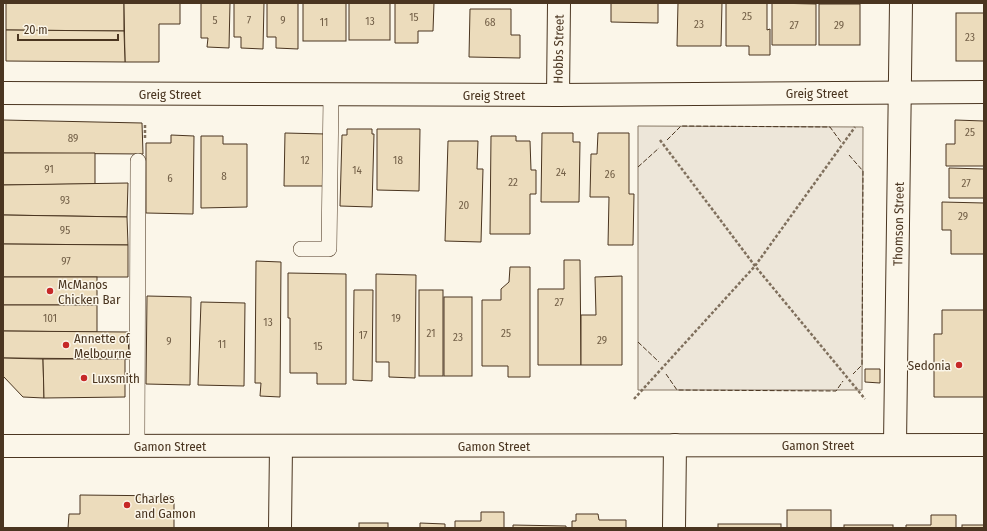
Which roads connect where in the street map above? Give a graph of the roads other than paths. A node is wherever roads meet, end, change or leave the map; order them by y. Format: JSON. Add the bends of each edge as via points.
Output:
{"nodes":[{"id":1,"x":559,"y":3,"type":"edge"},
{"id":2,"x":901,"y":3,"type":"edge"},
{"id":3,"x":984,"y":92,"type":"edge"},
{"id":4,"x":3,"y":93,"type":"edge"},
{"id":5,"x":900,"y":93,"type":"junction"},
{"id":6,"x":331,"y":95,"type":"junction"},
{"id":7,"x":558,"y":95,"type":"junction"},
{"id":8,"x":138,"y":160,"type":"road end"},
{"id":9,"x":300,"y":249,"type":"dead end"},
{"id":10,"x":895,"y":444,"type":"junction"},
{"id":11,"x":675,"y":445,"type":"junction"},
{"id":12,"x":984,"y":445,"type":"edge"},
{"id":13,"x":3,"y":446,"type":"edge"},
{"id":14,"x":137,"y":446,"type":"junction"},
{"id":15,"x":281,"y":446,"type":"junction"},
{"id":16,"x":280,"y":528,"type":"edge"},
{"id":17,"x":674,"y":528,"type":"edge"}],
"edges":[{"from":1,"to":7,"type":"street","name":"Hobbs Street"},
{"from":2,"to":5,"type":"street","name":"Thomson Street"},
{"from":3,"to":5,"type":"street","name":"Greig Street"},
{"from":4,"to":6,"type":"street","name":"Greig Street"},
{"from":5,"to":7,"type":"street","name":"Greig Street"},
{"from":5,"to":10,"type":"street","name":"Thomson Street"},
{"from":6,"to":7,"type":"street","name":"Greig Street"},
{"from":6,"to":9,"type":"lane","via":[[328,249]]},
{"from":8,"to":14,"type":"lane"},
{"from":10,"to":11,"type":"street","name":"Gamon Street"},
{"from":10,"to":12,"type":"street","name":"Gamon Street"},
{"from":11,"to":15,"type":"street","name":"Gamon Street"},
{"from":11,"to":17,"type":"street"},
{"from":13,"to":14,"type":"street","name":"Gamon Street"},
{"from":14,"to":15,"type":"street","name":"Gamon Street"},
{"from":15,"to":16,"type":"street"}]}
